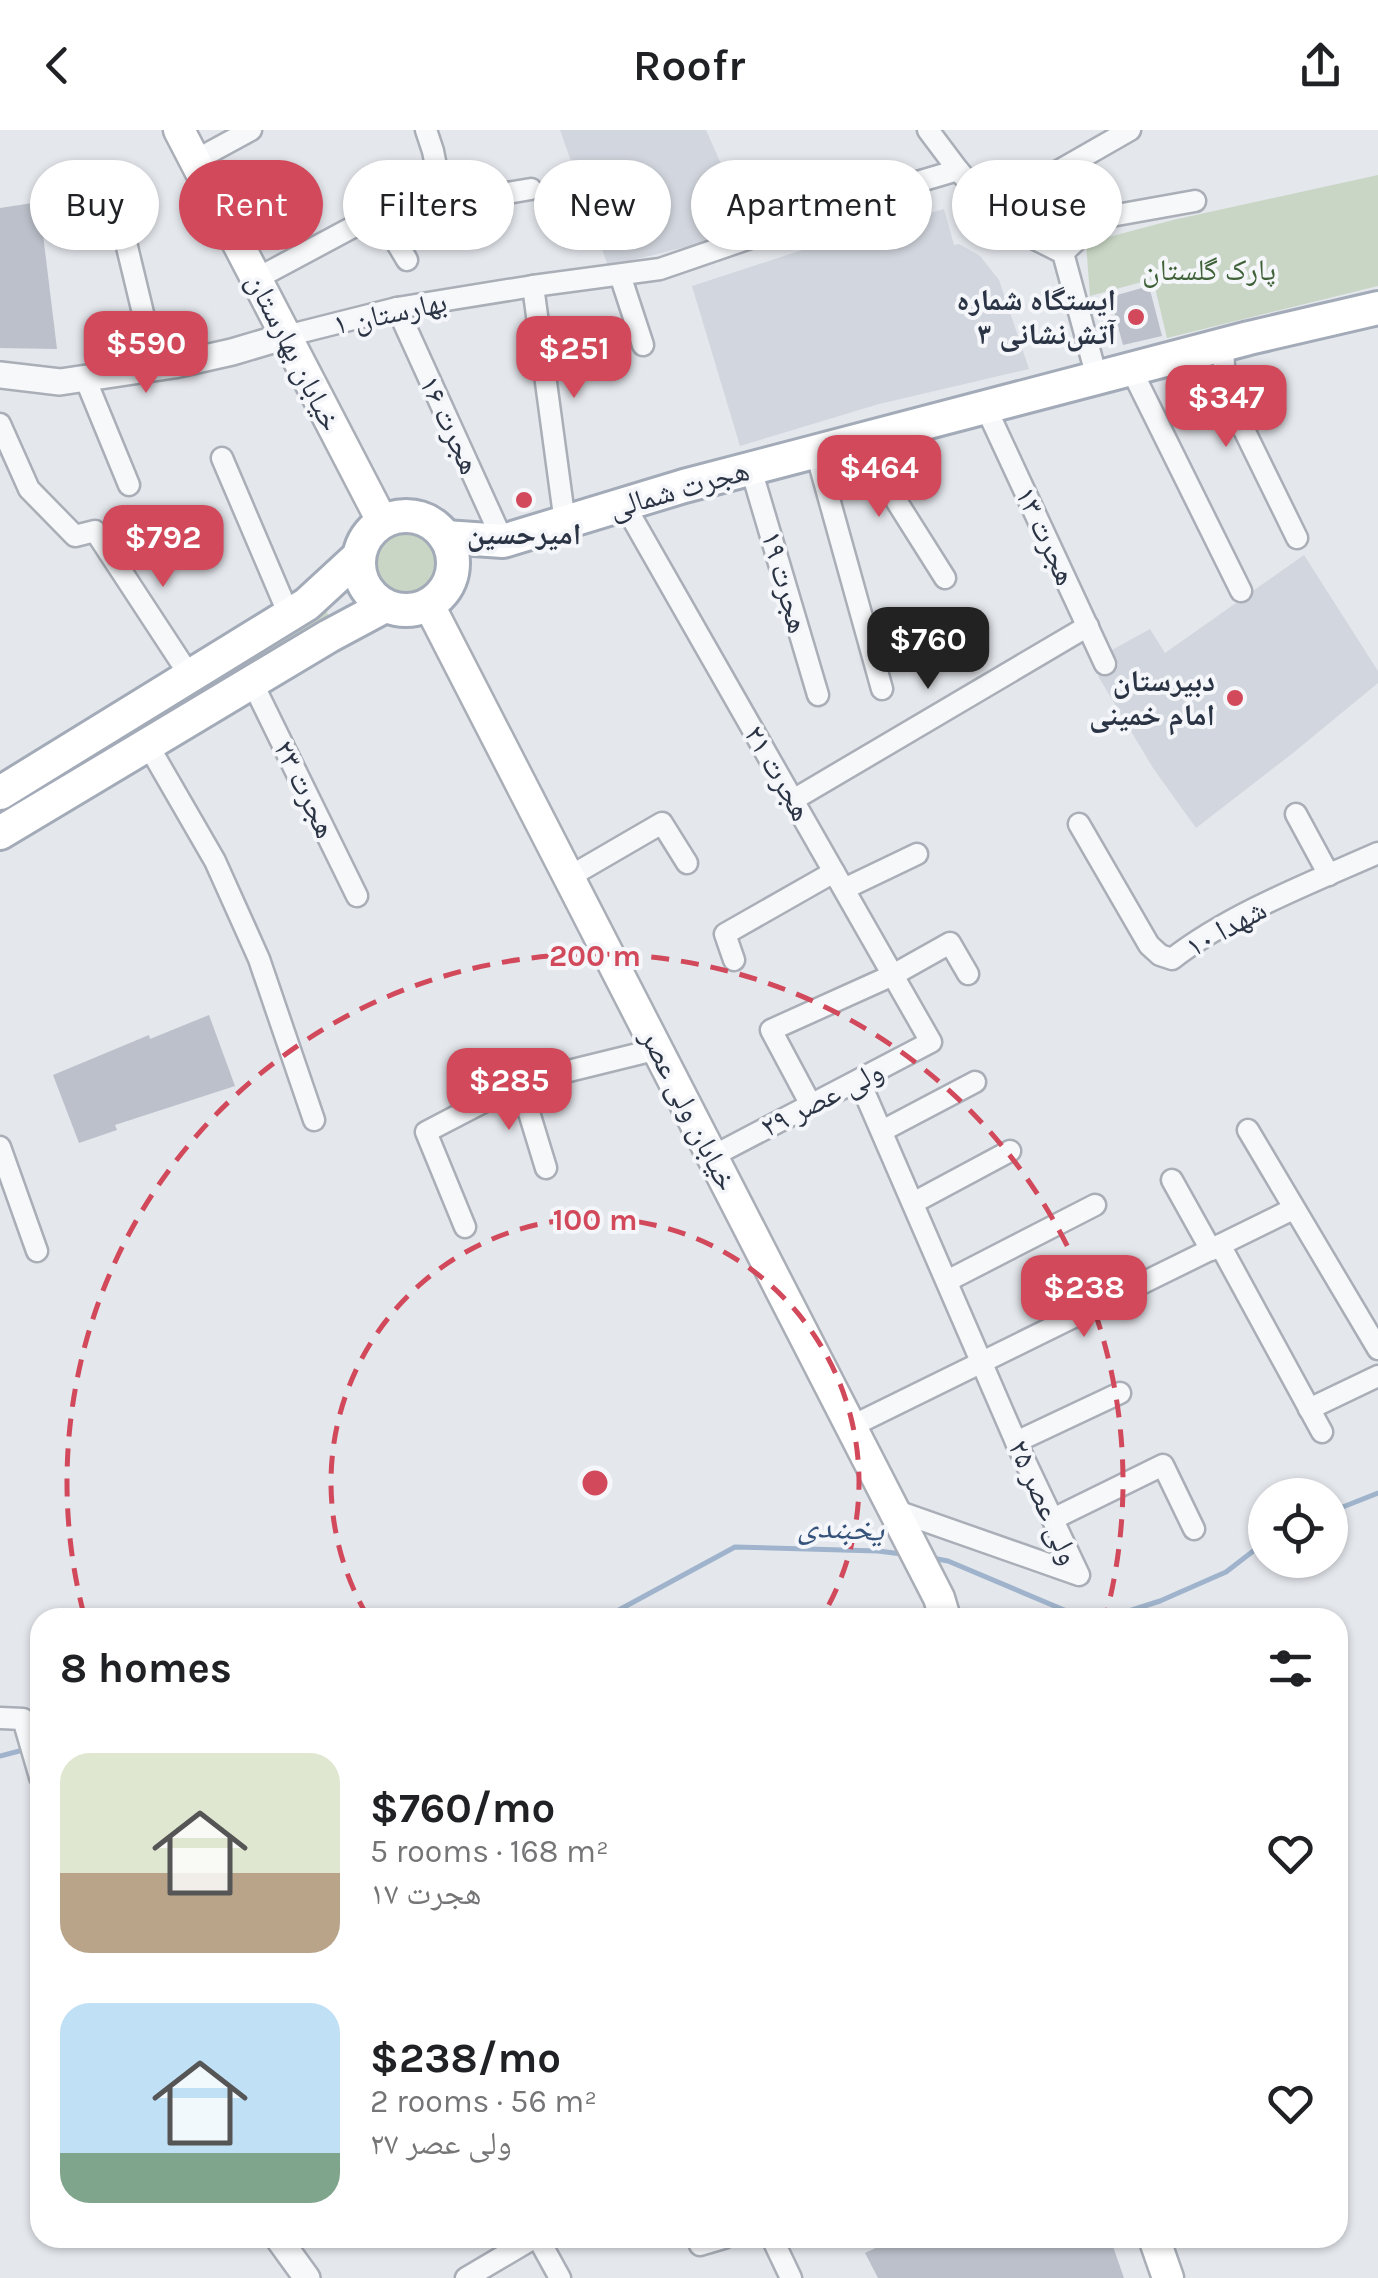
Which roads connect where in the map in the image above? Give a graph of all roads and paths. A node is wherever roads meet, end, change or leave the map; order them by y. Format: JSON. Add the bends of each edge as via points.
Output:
{"nodes":[{"id":1,"x":179,"y":130,"type":"edge"},
{"id":2,"x":251,"y":130,"type":"edge"},
{"id":3,"x":426,"y":130,"type":"edge"},
{"id":4,"x":928,"y":130,"type":"edge"},
{"id":5,"x":1130,"y":130,"type":"edge"},
{"id":6,"x":194,"y":160,"type":"joint"},
{"id":7,"x":435,"y":160,"type":"edge"},
{"id":8,"x":1078,"y":160,"type":"edge"},
{"id":9,"x":952,"y":162,"type":"edge"},
{"id":10,"x":952,"y":172,"type":"edge"},
{"id":11,"x":531,"y":189,"type":"dead end"},
{"id":12,"x":514,"y":192,"type":"edge"},
{"id":13,"x":1194,"y":201,"type":"dead end"},
{"id":14,"x":343,"y":232,"type":"edge"},
{"id":15,"x":128,"y":250,"type":"edge"},
{"id":16,"x":241,"y":250,"type":"edge"},
{"id":17,"x":401,"y":250,"type":"edge"},
{"id":18,"x":1057,"y":250,"type":"edge"},
{"id":19,"x":1063,"y":253,"type":"junction"},
{"id":20,"x":407,"y":260,"type":"dead end"},
{"id":21,"x":620,"y":275,"type":"junction"},
{"id":22,"x":256,"y":279,"type":"junction"},
{"id":23,"x":533,"y":286,"type":"junction"},
{"id":24,"x":396,"y":308,"type":"junction"},
{"id":25,"x":1378,"y":308,"type":"edge"},
{"id":26,"x":286,"y":336,"type":"junction"},
{"id":27,"x":1223,"y":344,"type":"junction"},
{"id":28,"x":642,"y":345,"type":"dead end"},
{"id":29,"x":156,"y":367,"type":"junction"},
{"id":30,"x":1131,"y":369,"type":"junction"},
{"id":31,"x":0,"y":374,"type":"edge"},
{"id":32,"x":85,"y":378,"type":"junction"},
{"id":33,"x":1097,"y":378,"type":"junction"},
{"id":34,"x":986,"y":408,"type":"junction"},
{"id":35,"x":0,"y":424,"type":"edge"},
{"id":36,"x":883,"y":434,"type":"junction"},
{"id":37,"x":816,"y":452,"type":"junction"},
{"id":38,"x":222,"y":458,"type":"dead end"},
{"id":39,"x":752,"y":469,"type":"junction"},
{"id":40,"x":129,"y":485,"type":"dead end"},
{"id":41,"x":624,"y":504,"type":"junction"},
{"id":42,"x":382,"y":521,"type":"junction"},
{"id":43,"x":564,"y":523,"type":"junction"},
{"id":44,"x":445,"y":537,"type":"junction"},
{"id":45,"x":1297,"y":538,"type":"dead end"},
{"id":46,"x":503,"y":541,"type":"junction"},
{"id":47,"x":358,"y":558,"type":"junction"},
{"id":48,"x":452,"y":576,"type":"junction"},
{"id":49,"x":945,"y":578,"type":"dead end"},
{"id":50,"x":1241,"y":591,"type":"dead end"},
{"id":51,"x":429,"y":605,"type":"junction"},
{"id":52,"x":385,"y":606,"type":"junction"},
{"id":53,"x":289,"y":615,"type":"junction"},
{"id":54,"x":1088,"y":626,"type":"junction"},
{"id":55,"x":1105,"y":664,"type":"dead end"},
{"id":56,"x":190,"y":676,"type":"junction"},
{"id":57,"x":252,"y":682,"type":"junction"},
{"id":58,"x":882,"y":689,"type":"dead end"},
{"id":59,"x":818,"y":695,"type":"dead end"},
{"id":60,"x":148,"y":745,"type":"junction"},
{"id":61,"x":0,"y":793,"type":"edge"},
{"id":62,"x":793,"y":800,"type":"junction"},
{"id":63,"x":1296,"y":814,"type":"dead end"},
{"id":64,"x":1079,"y":824,"type":"dead end"},
{"id":65,"x":0,"y":833,"type":"edge"},
{"id":66,"x":1378,"y":853,"type":"edge"},
{"id":67,"x":917,"y":854,"type":"dead end"},
{"id":68,"x":687,"y":863,"type":"dead end"},
{"id":69,"x":1329,"y":875,"type":"junction"},
{"id":70,"x":569,"y":877,"type":"junction"},
{"id":71,"x":839,"y":881,"type":"junction"},
{"id":72,"x":358,"y":896,"type":"dead end"},
{"id":73,"x":734,"y":960,"type":"dead end"},
{"id":74,"x":968,"y":974,"type":"dead end"},
{"id":75,"x":893,"y":975,"type":"junction"},
{"id":76,"x":932,"y":1042,"type":"joint"},
{"id":77,"x":658,"y":1049,"type":"junction"},
{"id":78,"x":859,"y":1080,"type":"junction"},
{"id":79,"x":974,"y":1082,"type":"dead end"},
{"id":80,"x":520,"y":1084,"type":"junction"},
{"id":81,"x":811,"y":1105,"type":"junction"},
{"id":82,"x":314,"y":1120,"type":"dead end"},
{"id":83,"x":1248,"y":1130,"type":"dead end"},
{"id":84,"x":882,"y":1131,"type":"junction"},
{"id":85,"x":0,"y":1147,"type":"edge"},
{"id":86,"x":1010,"y":1151,"type":"dead end"},
{"id":87,"x":713,"y":1156,"type":"junction"},
{"id":88,"x":546,"y":1168,"type":"dead end"},
{"id":89,"x":1172,"y":1180,"type":"dead end"},
{"id":90,"x":913,"y":1203,"type":"junction"},
{"id":91,"x":1094,"y":1205,"type":"dead end"},
{"id":92,"x":1293,"y":1209,"type":"junction"},
{"id":93,"x":465,"y":1227,"type":"dead end"},
{"id":94,"x":1215,"y":1248,"type":"junction"},
{"id":95,"x":37,"y":1251,"type":"dead end"},
{"id":96,"x":947,"y":1281,"type":"junction"},
{"id":97,"x":1378,"y":1350,"type":"edge"},
{"id":98,"x":982,"y":1362,"type":"junction"},
{"id":99,"x":1378,"y":1376,"type":"edge"},
{"id":100,"x":1120,"y":1393,"type":"dead end"},
{"id":101,"x":1310,"y":1409,"type":"junction"},
{"id":102,"x":852,"y":1426,"type":"junction"},
{"id":103,"x":1322,"y":1432,"type":"dead end"},
{"id":104,"x":1016,"y":1442,"type":"junction"},
{"id":105,"x":895,"y":1511,"type":"junction"},
{"id":106,"x":1052,"y":1519,"type":"junction"},
{"id":107,"x":1194,"y":1529,"type":"dead end"},
{"id":108,"x":942,"y":1608,"type":"edge"},
{"id":109,"x":0,"y":1718,"type":"edge"},
{"id":110,"x":30,"y":1744,"type":"edge"},
{"id":111,"x":286,"y":2248,"type":"edge"},
{"id":112,"x":518,"y":2248,"type":"edge"},
{"id":113,"x":542,"y":2248,"type":"edge"},
{"id":114,"x":777,"y":2248,"type":"edge"},
{"id":115,"x":1158,"y":2248,"type":"edge"},
{"id":116,"x":308,"y":2278,"type":"edge"},
{"id":117,"x":466,"y":2278,"type":"edge"},
{"id":118,"x":560,"y":2278,"type":"edge"},
{"id":119,"x":792,"y":2278,"type":"edge"},
{"id":120,"x":1168,"y":2278,"type":"edge"}],
"edges":[{"from":1,"to":6,"type":"main road","name":"خیابان بهارستان"},
{"from":2,"to":6,"type":"street"},
{"from":3,"to":7,"type":"street"},
{"from":4,"to":9,"type":"street"},
{"from":5,"to":8,"type":"street"},
{"from":10,"to":21,"type":"street","name":"بهارستان ۱","via":[[660,270]]},
{"from":11,"to":12,"type":"street"},
{"from":13,"to":19,"type":"street","via":[[1100,218]]},
{"from":14,"to":22,"type":"street"},
{"from":15,"to":29,"type":"street"},
{"from":16,"to":22,"type":"main road","name":"خیابان بهارستان"},
{"from":17,"to":20,"type":"street"},
{"from":18,"to":19,"type":"street"},
{"from":19,"to":33,"type":"street"},
{"from":21,"to":23,"type":"street","name":"بهارستان ۱"},
{"from":21,"to":28,"type":"street"},
{"from":22,"to":26,"type":"main road","name":"خیابان بهارستان"},
{"from":23,"to":24,"type":"street","name":"بهارستان ۱"},
{"from":23,"to":43,"type":"street"},
{"from":24,"to":26,"type":"street","name":"بهارستان ۱"},
{"from":24,"to":46,"type":"street","name":"هجرت ۱۶"},
{"from":25,"to":27,"type":"main road","name":"هجرت شمالی"},
{"from":26,"to":29,"type":"street"},
{"from":26,"to":42,"type":"main road","name":"خیابان بهارستان"},
{"from":27,"to":30,"type":"main road","name":"هجرت شمالی"},
{"from":27,"to":45,"type":"street","via":[[1225,391]]},
{"from":29,"to":32,"type":"street"},
{"from":30,"to":33,"type":"main road","name":"هجرت شمالی"},
{"from":30,"to":50,"type":"street"},
{"from":31,"to":32,"type":"street","via":[[60,382]]},
{"from":32,"to":40,"type":"street"},
{"from":33,"to":34,"type":"main road","name":"هجرت شمالی"},
{"from":34,"to":36,"type":"main road","name":"هجرت شمالی"},
{"from":34,"to":54,"type":"street","name":"هجرت ۱۳"},
{"from":35,"to":56,"type":"street","via":[[28,489],[75,536],[94,530]]},
{"from":36,"to":37,"type":"main road","name":"هجرت شمالی"},
{"from":36,"to":49,"type":"street","via":[[897,502]]},
{"from":37,"to":39,"type":"main road","name":"هجرت شمالی"},
{"from":37,"to":58,"type":"street"},
{"from":38,"to":53,"type":"street"},
{"from":39,"to":41,"type":"main road","name":"هجرت شمالی"},
{"from":39,"to":59,"type":"street","name":"هجرت ۱۹"},
{"from":41,"to":43,"type":"main road","name":"هجرت شمالی"},
{"from":41,"to":62,"type":"street","name":"هجرت ۲۱"},
{"from":42,"to":44,"type":"main road","via":[[424,519]]},
{"from":42,"to":47,"type":"main road","via":[[370,530]]},
{"from":43,"to":46,"type":"main road","name":"هجرت شمالی"},
{"from":44,"to":46,"type":"main road","name":"هجرت شمالی"},
{"from":44,"to":48,"type":"main road"},
{"from":46,"to":48,"type":"main road"},
{"from":47,"to":52,"type":"main road","via":[[364,586]]},
{"from":47,"to":53,"type":"main road"},
{"from":48,"to":51,"type":"main road"},
{"from":51,"to":52,"type":"main road"},
{"from":51,"to":70,"type":"main road","name":"خیابان ولی عصر"},
{"from":52,"to":57,"type":"main road"},
{"from":53,"to":56,"type":"main road"},
{"from":54,"to":55,"type":"street","name":"هجرت ۱۳"},
{"from":54,"to":62,"type":"street"},
{"from":56,"to":61,"type":"main road"},
{"from":57,"to":60,"type":"main road"},
{"from":57,"to":72,"type":"street","name":"هجرت ۲۳"},
{"from":60,"to":65,"type":"main road"},
{"from":60,"to":82,"type":"street","via":[[215,860],[259,958]]},
{"from":62,"to":71,"type":"street","name":"هجرت ۲۱"},
{"from":63,"to":69,"type":"street"},
{"from":64,"to":69,"type":"street","name":"شهدا ۱۰","via":[[1150,946],[1172,959],[1203,936]]},
{"from":66,"to":69,"type":"street","name":"شهدا ۱۰"},
{"from":67,"to":71,"type":"street"},
{"from":68,"to":70,"type":"street","via":[[662,823]]},
{"from":70,"to":77,"type":"main road","name":"خیابان ولی عصر"},
{"from":71,"to":73,"type":"street","via":[[725,934]]},
{"from":71,"to":75,"type":"street","name":"هجرت ۲۱"},
{"from":74,"to":75,"type":"street","via":[[950,943]]},
{"from":75,"to":76,"type":"street","name":"هجرت ۲۱"},
{"from":75,"to":81,"type":"street","via":[[771,1030]]},
{"from":76,"to":78,"type":"street","name":"ولی عصر ۲۹"},
{"from":77,"to":80,"type":"street"},
{"from":77,"to":87,"type":"main road","name":"خیابان ولی عصر"},
{"from":78,"to":81,"type":"street","name":"ولی عصر ۲۹"},
{"from":78,"to":84,"type":"street","name":"ولی عصر ۲۵"},
{"from":79,"to":84,"type":"street"},
{"from":80,"to":88,"type":"street"},
{"from":80,"to":93,"type":"street","via":[[426,1132]]},
{"from":81,"to":87,"type":"street","name":"ولی عصر ۲۹"},
{"from":83,"to":92,"type":"street"},
{"from":84,"to":90,"type":"street","name":"ولی عصر ۲۵"},
{"from":85,"to":95,"type":"street"},
{"from":86,"to":90,"type":"street"},
{"from":87,"to":102,"type":"main road","name":"خیابان ولی عصر"},
{"from":89,"to":94,"type":"street"},
{"from":90,"to":96,"type":"street","name":"ولی عصر ۲۵"},
{"from":91,"to":96,"type":"street"},
{"from":92,"to":94,"type":"street"},
{"from":92,"to":97,"type":"street"},
{"from":94,"to":98,"type":"street"},
{"from":94,"to":101,"type":"street"},
{"from":96,"to":98,"type":"street","name":"ولی عصر ۲۵"},
{"from":98,"to":102,"type":"street"},
{"from":98,"to":104,"type":"street","name":"ولی عصر ۲۵"},
{"from":99,"to":101,"type":"street"},
{"from":100,"to":104,"type":"street"},
{"from":101,"to":103,"type":"street"},
{"from":102,"to":105,"type":"main road","name":"خیابان ولی عصر"},
{"from":104,"to":106,"type":"street","name":"ولی عصر ۲۵"},
{"from":105,"to":106,"type":"street","name":"ولی عصر ۲۵","via":[[1079,1574]]},
{"from":105,"to":108,"type":"main road","name":"خیابان ولی عصر"},
{"from":106,"to":107,"type":"street","via":[[1163,1465]]},
{"from":109,"to":110,"type":"street","via":[[23,1719]]},
{"from":111,"to":116,"type":"street"},
{"from":112,"to":117,"type":"street"},
{"from":113,"to":118,"type":"street"},
{"from":114,"to":119,"type":"street"},
{"from":115,"to":120,"type":"main road"}]}
